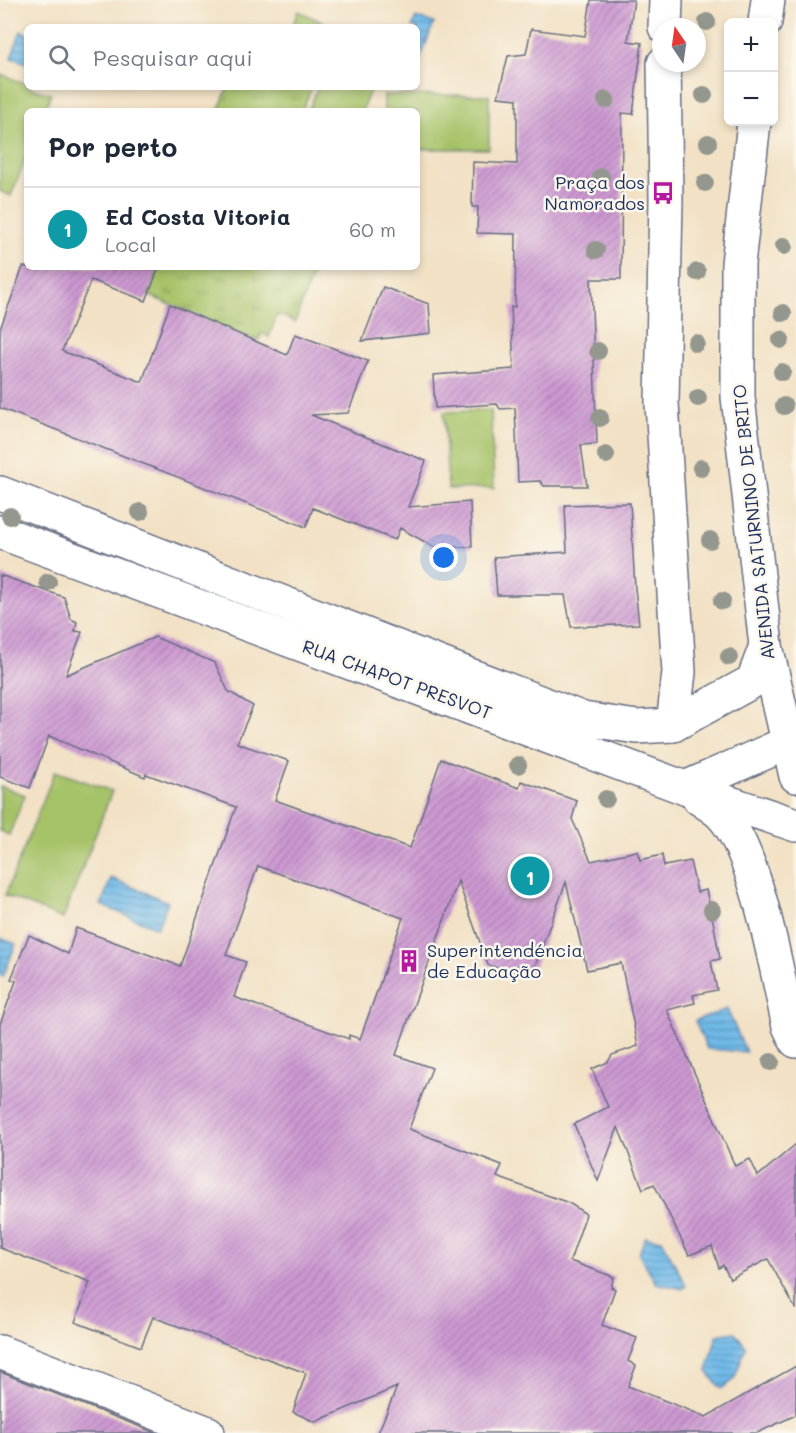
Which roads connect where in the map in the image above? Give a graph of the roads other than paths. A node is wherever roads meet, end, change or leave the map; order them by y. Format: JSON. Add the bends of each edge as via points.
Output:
{"nodes":[{"id":1,"x":666,"y":0,"type":"edge"},
{"id":2,"x":768,"y":0,"type":"edge"},
{"id":3,"x":665,"y":18,"type":"edge"},
{"id":4,"x":766,"y":18,"type":"edge"},
{"id":5,"x":664,"y":72,"type":"edge"},
{"id":6,"x":754,"y":126,"type":"edge"},
{"id":7,"x":0,"y":493,"type":"edge"},
{"id":8,"x":0,"y":532,"type":"edge"},
{"id":9,"x":766,"y":646,"type":"junction"},
{"id":10,"x":672,"y":725,"type":"junction"},
{"id":11,"x":792,"y":738,"type":"edge"},
{"id":12,"x":796,"y":776,"type":"edge"},
{"id":13,"x":685,"y":788,"type":"junction"},
{"id":14,"x":796,"y":825,"type":"edge"},
{"id":15,"x":796,"y":1041,"type":"edge"},
{"id":16,"x":0,"y":1353,"type":"edge"},
{"id":17,"x":208,"y":1433,"type":"edge"}],
"edges":[{"from":1,"to":3,"type":"street"},
{"from":2,"to":4,"type":"street"},
{"from":5,"to":10,"type":"street","via":[[662,403],[679,672]]},
{"from":6,"to":9,"type":"street","name":"AVENIDA SATURNINO DE BRITO","via":[[738,264],[738,397]]},
{"from":7,"to":10,"type":"street","name":"RUA CHAPOT PRESVOT","via":[[583,719],[637,727]]},
{"from":8,"to":13,"type":"street","name":"RUA CHAPOT PRESVOT"},
{"from":9,"to":10,"type":"street","name":"RUA CHAPOT PRESVOT","via":[[753,681]]},
{"from":9,"to":11,"type":"street","name":"AVENIDA SATURNINO DE BRITO"},
{"from":11,"to":12,"type":"street","name":"AVENIDA SATURNINO DE BRITO"},
{"from":11,"to":13,"type":"street"},
{"from":13,"to":14,"type":"street","name":"RUA CHAPOT PRESVOT"},
{"from":13,"to":15,"type":"street","via":[[722,815],[743,848]]},
{"from":16,"to":17,"type":"street"}]}
